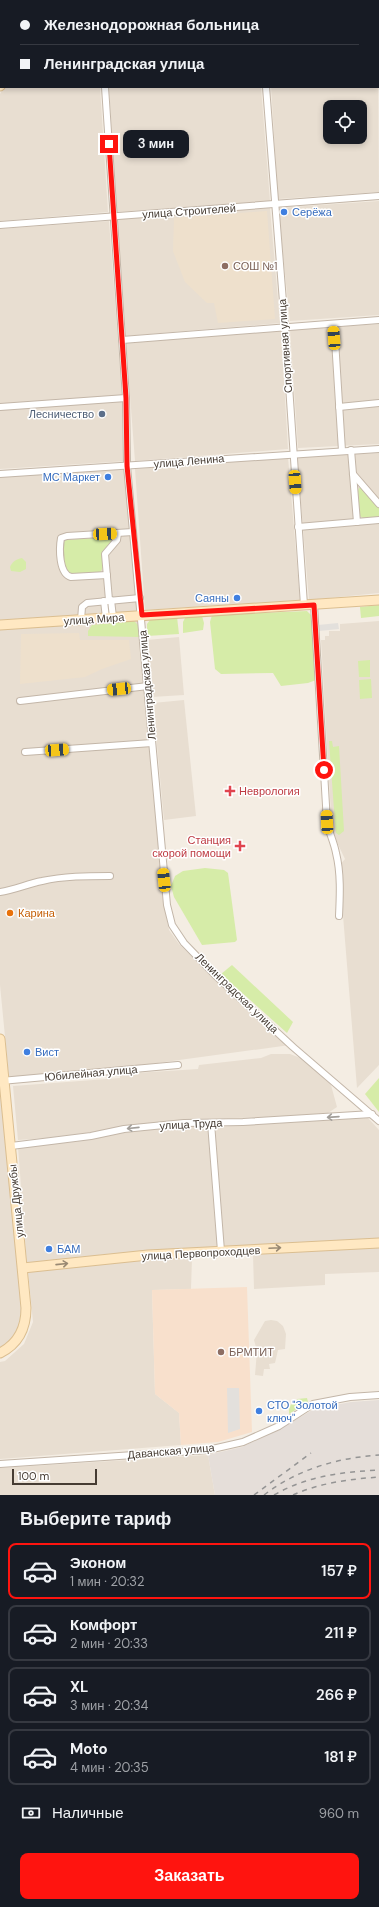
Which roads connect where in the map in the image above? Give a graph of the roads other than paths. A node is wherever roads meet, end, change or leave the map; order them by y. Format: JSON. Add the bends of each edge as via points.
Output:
{"nodes":[{"id":1,"x":105,"y":88,"type":"edge"},
{"id":2,"x":266,"y":88,"type":"edge"},
{"id":3,"x":379,"y":196,"type":"edge"},
{"id":4,"x":274,"y":204,"type":"junction"},
{"id":5,"x":113,"y":216,"type":"junction"},
{"id":6,"x":0,"y":225,"type":"edge"},
{"id":7,"x":379,"y":320,"type":"edge"},
{"id":8,"x":334,"y":324,"type":"junction"},
{"id":9,"x":285,"y":327,"type":"junction"},
{"id":10,"x":122,"y":340,"type":"junction"},
{"id":11,"x":126,"y":398,"type":"junction"},
{"id":12,"x":379,"y":403,"type":"edge"},
{"id":13,"x":0,"y":407,"type":"edge"},
{"id":14,"x":339,"y":407,"type":"junction"},
{"id":15,"x":379,"y":449,"type":"edge"},
{"id":16,"x":351,"y":450,"type":"junction"},
{"id":17,"x":342,"y":451,"type":"junction"},
{"id":18,"x":292,"y":453,"type":"junction"},
{"id":19,"x":127,"y":466,"type":"junction"},
{"id":20,"x":0,"y":474,"type":"edge"},
{"id":21,"x":353,"y":474,"type":"junction"},
{"id":22,"x":379,"y":504,"type":"edge"},
{"id":23,"x":379,"y":520,"type":"edge"},
{"id":24,"x":357,"y":522,"type":"junction"},
{"id":25,"x":298,"y":527,"type":"junction"},
{"id":26,"x":133,"y":532,"type":"junction"},
{"id":27,"x":118,"y":533,"type":"junction"},
{"id":28,"x":106,"y":575,"type":"junction"},
{"id":29,"x":140,"y":598,"type":"junction"},
{"id":30,"x":108,"y":600,"type":"junction"},
{"id":31,"x":379,"y":600,"type":"edge"},
{"id":32,"x":304,"y":605,"type":"junction"},
{"id":33,"x":314,"y":605,"type":"junction"},
{"id":34,"x":142,"y":615,"type":"junction"},
{"id":35,"x":110,"y":618,"type":"junction"},
{"id":36,"x":81,"y":620,"type":"junction"},
{"id":37,"x":0,"y":625,"type":"edge"},
{"id":38,"x":148,"y":686,"type":"junction"},
{"id":39,"x":20,"y":700,"type":"dead end"},
{"id":40,"x":152,"y":743,"type":"junction"},
{"id":41,"x":25,"y":752,"type":"dead end"},
{"id":42,"x":110,"y":876,"type":"dead end"},
{"id":43,"x":0,"y":892,"type":"edge"},
{"id":44,"x":339,"y":916,"type":"dead end"},
{"id":45,"x":0,"y":1039,"type":"edge"},
{"id":46,"x":178,"y":1065,"type":"dead end"},
{"id":47,"x":2,"y":1081,"type":"edge"},
{"id":48,"x":372,"y":1114,"type":"junction"},
{"id":49,"x":379,"y":1121,"type":"edge"},
{"id":50,"x":211,"y":1123,"type":"junction"},
{"id":51,"x":11,"y":1146,"type":"junction"},
{"id":52,"x":379,"y":1243,"type":"edge"},
{"id":53,"x":221,"y":1251,"type":"junction"},
{"id":54,"x":23,"y":1268,"type":"junction"},
{"id":55,"x":0,"y":1353,"type":"edge"},
{"id":56,"x":379,"y":1395,"type":"edge"},
{"id":57,"x":0,"y":1464,"type":"edge"}],
"edges":[{"from":1,"to":5,"type":"street","name":"Ленинградская улица"},
{"from":2,"to":4,"type":"street","name":"Спортивная улица"},
{"from":3,"to":4,"type":"street","name":"улица Строителей"},
{"from":4,"to":5,"type":"street","name":"улица Строителей"},
{"from":4,"to":9,"type":"street","name":"Спортивная улица"},
{"from":5,"to":6,"type":"street","name":"улица Строителей"},
{"from":5,"to":10,"type":"street","name":"Ленинградская улица"},
{"from":7,"to":8,"type":"street"},
{"from":8,"to":9,"type":"street"},
{"from":8,"to":14,"type":"street"},
{"from":9,"to":10,"type":"street"},
{"from":9,"to":18,"type":"street","name":"Спортивная улица"},
{"from":10,"to":11,"type":"street","name":"Ленинградская улица"},
{"from":11,"to":13,"type":"street"},
{"from":11,"to":19,"type":"street","name":"Ленинградская улица"},
{"from":12,"to":14,"type":"street"},
{"from":14,"to":17,"type":"street"},
{"from":15,"to":16,"type":"street","name":"улица Ленина"},
{"from":16,"to":17,"type":"street","name":"улица Ленина"},
{"from":16,"to":21,"type":"street"},
{"from":17,"to":18,"type":"street","name":"улица Ленина"},
{"from":18,"to":19,"type":"street","name":"улица Ленина"},
{"from":18,"to":25,"type":"street","name":"Спортивная улица"},
{"from":19,"to":20,"type":"street","name":"улица Ленина"},
{"from":19,"to":26,"type":"street","name":"Ленинградская улица"},
{"from":21,"to":22,"type":"street"},
{"from":21,"to":24,"type":"street"},
{"from":23,"to":24,"type":"street"},
{"from":24,"to":25,"type":"street"},
{"from":25,"to":32,"type":"street","name":"Спортивная улица"},
{"from":26,"to":27,"type":"street"},
{"from":26,"to":29,"type":"street","name":"Ленинградская улица"},
{"from":27,"to":28,"type":"street","via":[[117,540],[105,554]]},
{"from":27,"to":28,"type":"street","via":[[65,536],[60,540],[62,570],[67,576]]},
{"from":28,"to":30,"type":"street"},
{"from":29,"to":30,"type":"street"},
{"from":29,"to":34,"type":"street","name":"Ленинградская улица"},
{"from":30,"to":35,"type":"street"},
{"from":30,"to":36,"type":"street","via":[[83,605]]},
{"from":31,"to":33,"type":"street","name":"улица Мира"},
{"from":32,"to":33,"type":"street","name":"улица Мира"},
{"from":32,"to":34,"type":"street","name":"улица Мира"},
{"from":33,"to":44,"type":"street","via":[[327,822],[328,833],[336,852],[341,891]]},
{"from":34,"to":35,"type":"street","name":"улица Мира"},
{"from":34,"to":38,"type":"street","name":"Ленинградская улица"},
{"from":35,"to":36,"type":"street","name":"улица Мира"},
{"from":36,"to":37,"type":"street","name":"улица Мира"},
{"from":38,"to":39,"type":"street"},
{"from":38,"to":40,"type":"street","name":"Ленинградская улица"},
{"from":40,"to":41,"type":"street"},
{"from":40,"to":48,"type":"street","name":"Ленинградская улица","via":[[167,905],[172,925],[184,943],[214,975]]},
{"from":42,"to":43,"type":"street","via":[[42,881]]},
{"from":45,"to":47,"type":"street","name":"улица Дружбы"},
{"from":46,"to":47,"type":"street","name":"Юбилейная улица"},
{"from":47,"to":51,"type":"street","name":"улица Дружбы"},
{"from":48,"to":49,"type":"street","name":"Ленинградская улица"},
{"from":48,"to":50,"type":"street","name":"улица Труда","one_way":true},
{"from":50,"to":51,"type":"street","name":"улица Труда","one_way":true,"via":[[137,1128]]},
{"from":50,"to":53,"type":"street"},
{"from":51,"to":54,"type":"street","name":"улица Дружбы"},
{"from":53,"to":52,"type":"street","name":"улица Первопроходцев","one_way":true},
{"from":54,"to":53,"type":"street","name":"улица Первопроходцев","one_way":true,"via":[[148,1255]]},
{"from":54,"to":55,"type":"street","name":"улица Дружбы","via":[[25,1324],[15,1342]]},
{"from":56,"to":57,"type":"street","name":"Даванская улица","via":[[313,1404],[279,1426],[242,1442],[208,1450]]}]}
